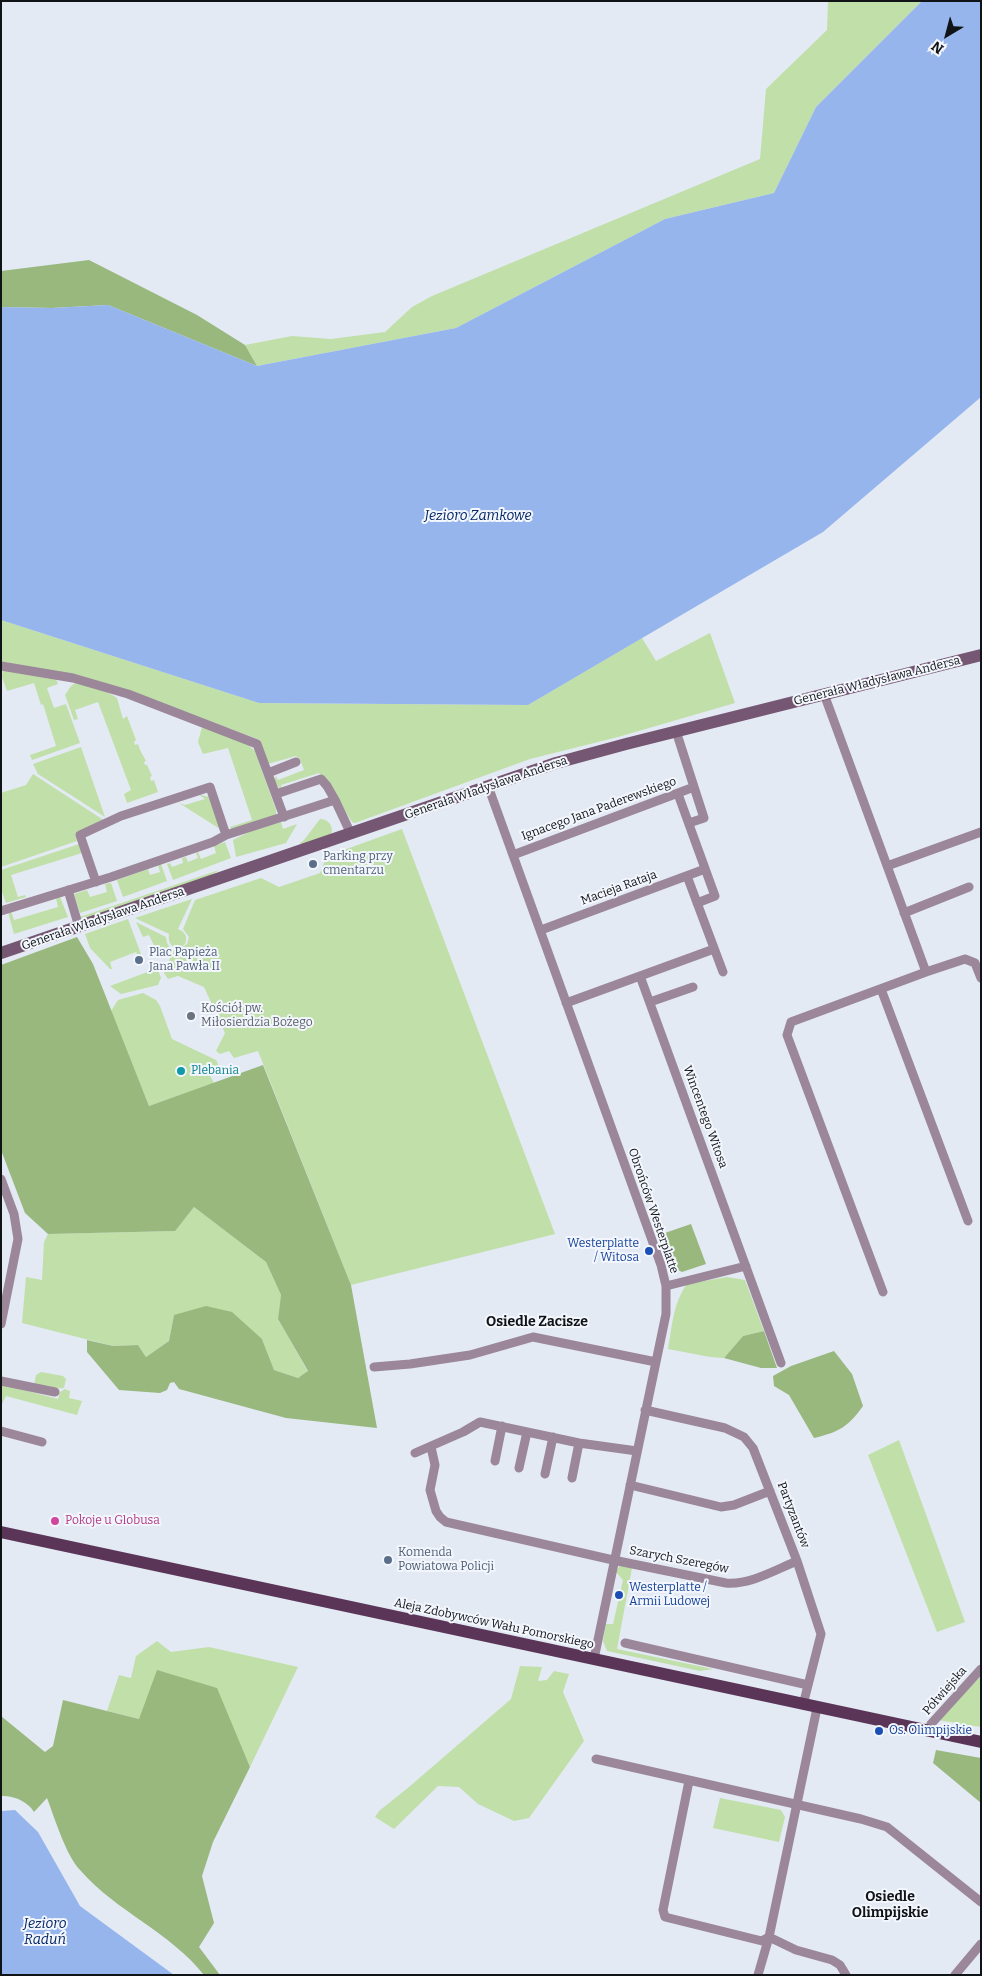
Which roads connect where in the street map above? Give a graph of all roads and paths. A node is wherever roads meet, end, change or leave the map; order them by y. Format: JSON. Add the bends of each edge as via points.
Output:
{"nodes":[{"id":1,"x":981,"y":655,"type":"edge"},
{"id":2,"x":1,"y":666,"type":"edge"},
{"id":3,"x":824,"y":694,"type":"junction"},
{"id":4,"x":676,"y":731,"type":"junction"},
{"id":5,"x":296,"y":762,"type":"dead end"},
{"id":6,"x":268,"y":773,"type":"junction"},
{"id":7,"x":488,"y":786,"type":"junction"},
{"id":8,"x":694,"y":787,"type":"junction"},
{"id":9,"x":276,"y":794,"type":"junction"},
{"id":10,"x":678,"y":794,"type":"junction"},
{"id":11,"x":335,"y":800,"type":"junction"},
{"id":12,"x":284,"y":816,"type":"junction"},
{"id":13,"x":690,"y":824,"type":"junction"},
{"id":14,"x":981,"y":832,"type":"edge"},
{"id":15,"x":351,"y":834,"type":"junction"},
{"id":16,"x":226,"y":835,"type":"junction"},
{"id":17,"x":513,"y":855,"type":"junction"},
{"id":18,"x":887,"y":866,"type":"junction"},
{"id":19,"x":705,"y":869,"type":"junction"},
{"id":20,"x":687,"y":876,"type":"junction"},
{"id":21,"x":96,"y":882,"type":"junction"},
{"id":22,"x":969,"y":887,"type":"dead end"},
{"id":23,"x":68,"y":890,"type":"junction"},
{"id":24,"x":697,"y":903,"type":"junction"},
{"id":25,"x":1,"y":911,"type":"edge"},
{"id":26,"x":904,"y":913,"type":"junction"},
{"id":27,"x":79,"y":927,"type":"junction"},
{"id":28,"x":540,"y":930,"type":"junction"},
{"id":29,"x":714,"y":949,"type":"junction"},
{"id":30,"x":1,"y":953,"type":"edge"},
{"id":31,"x":723,"y":972,"type":"dead end"},
{"id":32,"x":926,"y":972,"type":"junction"},
{"id":33,"x":640,"y":976,"type":"junction"},
{"id":34,"x":981,"y":978,"type":"edge"},
{"id":35,"x":693,"y":987,"type":"dead end"},
{"id":36,"x":880,"y":989,"type":"junction"},
{"id":37,"x":650,"y":1002,"type":"junction"},
{"id":38,"x":566,"y":1003,"type":"junction"},
{"id":39,"x":1,"y":1179,"type":"edge"},
{"id":40,"x":968,"y":1221,"type":"dead end"},
{"id":41,"x":746,"y":1266,"type":"junction"},
{"id":42,"x":666,"y":1286,"type":"junction"},
{"id":43,"x":883,"y":1292,"type":"dead end"},
{"id":44,"x":1,"y":1324,"type":"edge"},
{"id":45,"x":656,"y":1362,"type":"junction"},
{"id":46,"x":781,"y":1363,"type":"dead end"},
{"id":47,"x":374,"y":1368,"type":"dead end"},
{"id":48,"x":1,"y":1380,"type":"edge"},
{"id":49,"x":55,"y":1392,"type":"dead end"},
{"id":50,"x":645,"y":1410,"type":"junction"},
{"id":51,"x":502,"y":1426,"type":"junction"},
{"id":52,"x":1,"y":1431,"type":"edge"},
{"id":53,"x":527,"y":1432,"type":"junction"},
{"id":54,"x":553,"y":1438,"type":"junction"},
{"id":55,"x":42,"y":1442,"type":"dead end"},
{"id":56,"x":579,"y":1443,"type":"junction"},
{"id":57,"x":431,"y":1447,"type":"junction"},
{"id":58,"x":637,"y":1451,"type":"junction"},
{"id":59,"x":415,"y":1453,"type":"dead end"},
{"id":60,"x":495,"y":1460,"type":"dead end"},
{"id":61,"x":520,"y":1468,"type":"dead end"},
{"id":62,"x":545,"y":1474,"type":"dead end"},
{"id":63,"x":572,"y":1478,"type":"dead end"},
{"id":64,"x":630,"y":1486,"type":"junction"},
{"id":65,"x":770,"y":1491,"type":"junction"},
{"id":66,"x":1,"y":1532,"type":"edge"},
{"id":67,"x":613,"y":1560,"type":"junction"},
{"id":68,"x":797,"y":1561,"type":"junction"},
{"id":69,"x":625,"y":1643,"type":"dead end"},
{"id":70,"x":594,"y":1659,"type":"junction"},
{"id":71,"x":981,"y":1669,"type":"edge"},
{"id":72,"x":808,"y":1685,"type":"junction"},
{"id":73,"x":803,"y":1705,"type":"junction"},
{"id":74,"x":817,"y":1708,"type":"junction"},
{"id":75,"x":930,"y":1731,"type":"junction"},
{"id":76,"x":981,"y":1742,"type":"edge"},
{"id":77,"x":596,"y":1759,"type":"dead end"},
{"id":78,"x":689,"y":1781,"type":"junction"},
{"id":79,"x":798,"y":1805,"type":"junction"},
{"id":80,"x":981,"y":1902,"type":"edge"},
{"id":81,"x":769,"y":1938,"type":"junction"},
{"id":82,"x":981,"y":1944,"type":"edge"},
{"id":83,"x":758,"y":1975,"type":"edge"},
{"id":84,"x":846,"y":1975,"type":"edge"},
{"id":85,"x":955,"y":1975,"type":"edge"}],
"edges":[{"from":1,"to":3,"type":"main road","name":"Generała Władysława Andersa"},
{"from":2,"to":6,"type":"street","via":[[73,678],[128,694],[257,744]]},
{"from":3,"to":4,"type":"main road","name":"Generała Władysława Andersa"},
{"from":3,"to":18,"type":"street"},
{"from":4,"to":7,"type":"main road","name":"Generała Władysława Andersa","via":[[591,753]]},
{"from":4,"to":8,"type":"street"},
{"from":5,"to":6,"type":"street"},
{"from":6,"to":9,"type":"street"},
{"from":7,"to":15,"type":"main road","name":"Generała Władysława Andersa"},
{"from":7,"to":17,"type":"street","name":"Obrońców Westerplatte"},
{"from":8,"to":10,"type":"street","name":"Ignacego Jana Paderewskiego"},
{"from":8,"to":13,"type":"street","via":[[704,818]]},
{"from":9,"to":11,"type":"street","via":[[321,780]]},
{"from":9,"to":12,"type":"street"},
{"from":10,"to":13,"type":"street"},
{"from":10,"to":17,"type":"street","name":"Ignacego Jana Paderewskiego"},
{"from":11,"to":12,"type":"street"},
{"from":11,"to":15,"type":"street"},
{"from":12,"to":16,"type":"street"},
{"from":13,"to":19,"type":"street"},
{"from":14,"to":18,"type":"street"},
{"from":15,"to":27,"type":"main road","name":"Generała Władysława Andersa"},
{"from":16,"to":21,"type":"street"},
{"from":16,"to":21,"type":"street","via":[[210,787],[121,816],[80,835]]},
{"from":17,"to":28,"type":"street","name":"Obrońców Westerplatte"},
{"from":18,"to":26,"type":"street"},
{"from":19,"to":20,"type":"street","name":"Macieja Rataja"},
{"from":19,"to":24,"type":"street","via":[[715,896]]},
{"from":20,"to":24,"type":"street"},
{"from":20,"to":28,"type":"street","name":"Macieja Rataja"},
{"from":21,"to":23,"type":"street"},
{"from":22,"to":26,"type":"street"},
{"from":23,"to":25,"type":"street"},
{"from":23,"to":27,"type":"street"},
{"from":24,"to":29,"type":"street"},
{"from":26,"to":32,"type":"street"},
{"from":27,"to":30,"type":"main road","name":"Generała Władysława Andersa"},
{"from":28,"to":38,"type":"street","name":"Obrońców Westerplatte"},
{"from":29,"to":31,"type":"street"},
{"from":29,"to":33,"type":"street"},
{"from":32,"to":34,"type":"street","via":[[965,958],[975,963]]},
{"from":32,"to":36,"type":"street"},
{"from":33,"to":37,"type":"street","name":"Wincentego Witosa"},
{"from":33,"to":38,"type":"street"},
{"from":35,"to":37,"type":"street"},
{"from":36,"to":40,"type":"street"},
{"from":36,"to":43,"type":"street","via":[[791,1022],[788,1034]]},
{"from":37,"to":41,"type":"street","name":"Wincentego Witosa"},
{"from":38,"to":42,"type":"street","name":"Obrońców Westerplatte"},
{"from":39,"to":44,"type":"street","via":[[14,1214],[18,1239]]},
{"from":41,"to":42,"type":"street"},
{"from":41,"to":46,"type":"street","name":"Wincentego Witosa"},
{"from":42,"to":45,"type":"street","name":"Obrońców Westerplatte","via":[[666,1314]]},
{"from":45,"to":47,"type":"street","via":[[533,1337],[470,1355]]},
{"from":45,"to":50,"type":"street","name":"Obrońców Westerplatte"},
{"from":48,"to":49,"type":"street"},
{"from":50,"to":58,"type":"street","name":"Obrońców Westerplatte"},
{"from":50,"to":65,"type":"street","name":"Partyzantów","via":[[735,1431],[753,1448]]},
{"from":51,"to":53,"type":"street"},
{"from":51,"to":57,"type":"street","via":[[480,1422]]},
{"from":51,"to":60,"type":"street"},
{"from":52,"to":55,"type":"street"},
{"from":53,"to":54,"type":"street"},
{"from":53,"to":61,"type":"street"},
{"from":54,"to":56,"type":"street"},
{"from":54,"to":62,"type":"street"},
{"from":56,"to":58,"type":"street"},
{"from":56,"to":63,"type":"street"},
{"from":57,"to":59,"type":"street"},
{"from":57,"to":67,"type":"street","name":"Szarych Szeregów","via":[[434,1465],[430,1490],[436,1511],[446,1522]]},
{"from":58,"to":64,"type":"street","name":"Obrońców Westerplatte"},
{"from":64,"to":65,"type":"street","via":[[721,1507]]},
{"from":64,"to":67,"type":"street","name":"Obrońców Westerplatte"},
{"from":65,"to":68,"type":"street","name":"Partyzantów"},
{"from":66,"to":70,"type":"main road","name":"Aleja Zdobywców Wału Pomorskiego"},
{"from":67,"to":68,"type":"street","name":"Szarych Szeregów","via":[[736,1584]]},
{"from":67,"to":70,"type":"street","name":"Obrońców Westerplatte"},
{"from":68,"to":72,"type":"street","name":"Partyzantów","via":[[821,1634]]},
{"from":69,"to":72,"type":"street"},
{"from":70,"to":73,"type":"main road","name":"Aleja Zdobywców Wału Pomorskiego"},
{"from":71,"to":75,"type":"street","name":"Półwiejska","via":[[931,1724]]},
{"from":72,"to":73,"type":"street","name":"Partyzantów"},
{"from":73,"to":74,"type":"main road","name":"Aleja Zdobywców Wału Pomorskiego"},
{"from":74,"to":75,"type":"main road","name":"Aleja Zdobywców Wału Pomorskiego"},
{"from":74,"to":79,"type":"street"},
{"from":75,"to":76,"type":"main road","name":"Aleja Zdobywców Wału Pomorskiego"},
{"from":77,"to":78,"type":"street"},
{"from":78,"to":79,"type":"street"},
{"from":78,"to":81,"type":"street","via":[[663,1910],[665,1917],[762,1942]]},
{"from":79,"to":80,"type":"street","via":[[887,1827]]},
{"from":79,"to":81,"type":"street"},
{"from":81,"to":83,"type":"street"},
{"from":81,"to":84,"type":"street","via":[[832,1960]]},
{"from":82,"to":85,"type":"street"}]}
